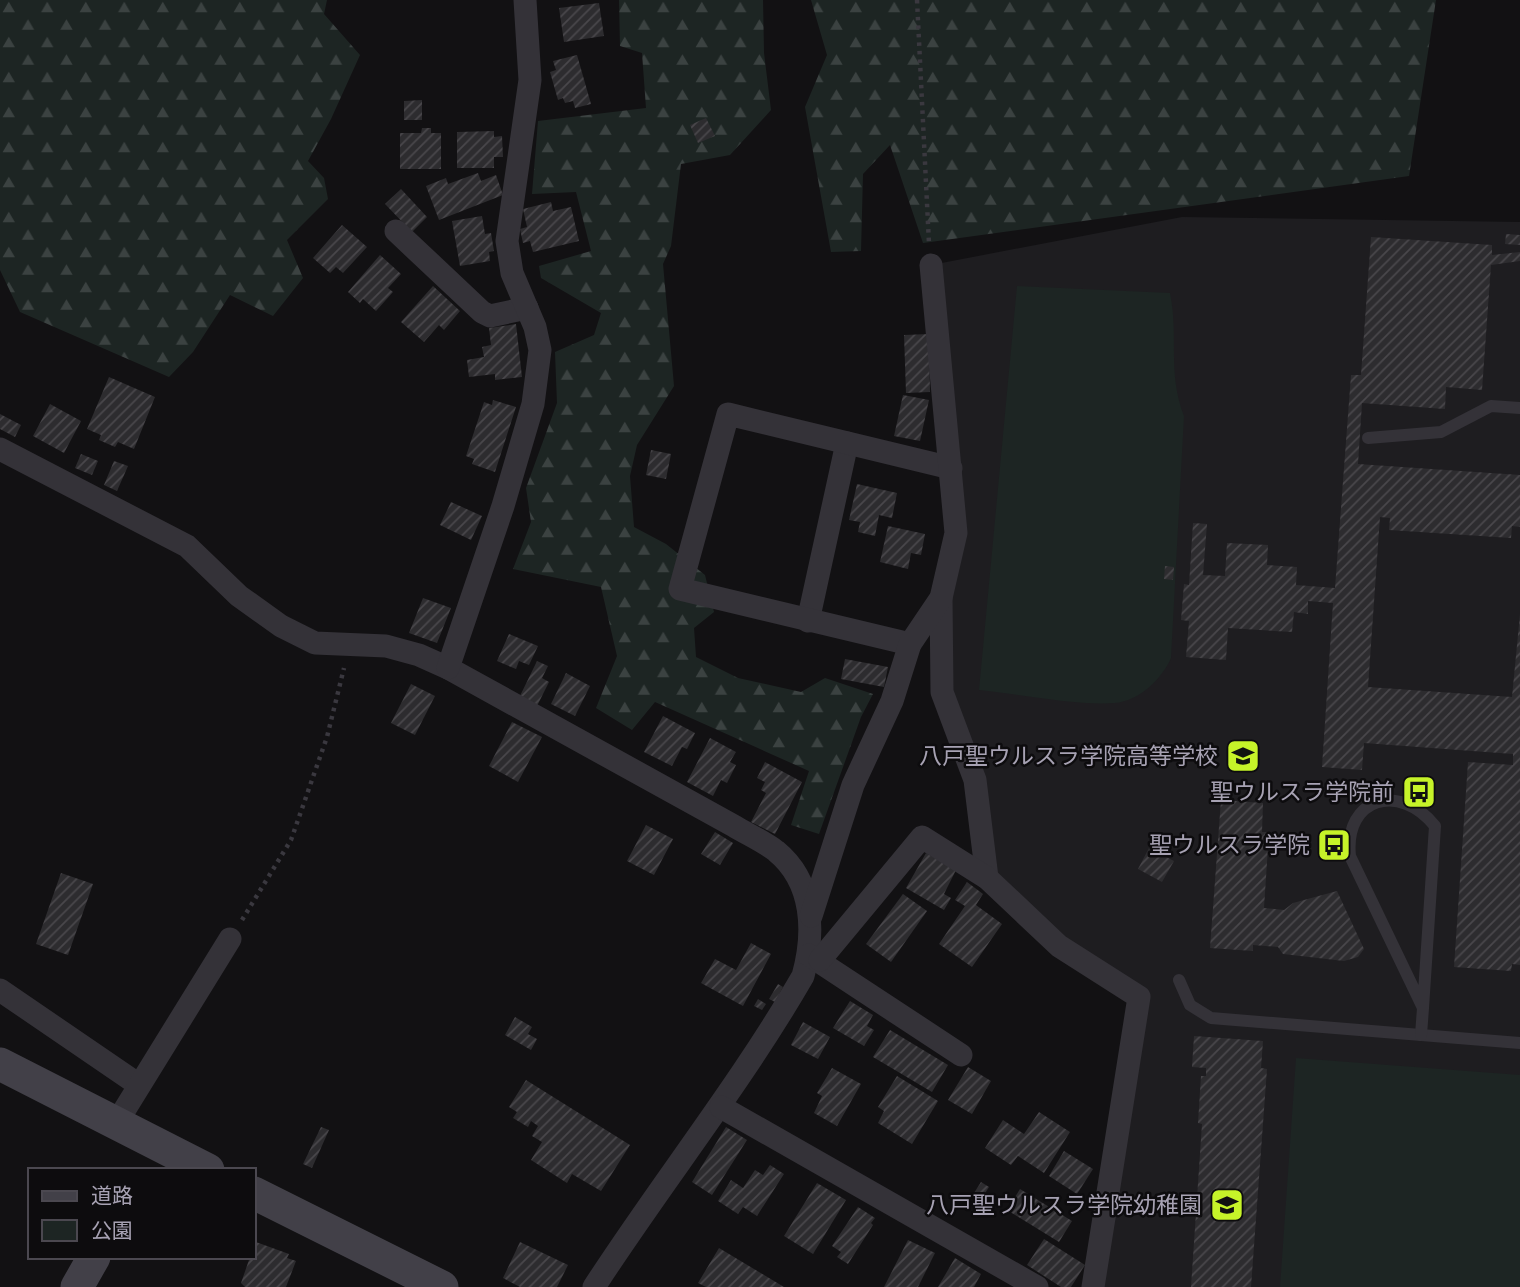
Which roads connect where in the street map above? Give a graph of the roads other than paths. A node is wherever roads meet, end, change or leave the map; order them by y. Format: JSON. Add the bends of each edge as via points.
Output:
{"nodes":[{"id":1,"x":525,"y":0,"type":"edge"},
{"id":2,"x":396,"y":231,"type":"dead end"},
{"id":3,"x":932,"y":265,"type":"road end"},
{"id":4,"x":527,"y":309,"type":"junction"},
{"id":5,"x":1520,"y":408,"type":"edge"},
{"id":6,"x":1368,"y":438,"type":"dead end"},
{"id":7,"x":847,"y":443,"type":"junction"},
{"id":8,"x":0,"y":449,"type":"edge"},
{"id":9,"x":951,"y":468,"type":"junction"},
{"id":10,"x":941,"y":598,"type":"junction"},
{"id":11,"x":808,"y":621,"type":"junction"},
{"id":12,"x":911,"y":644,"type":"junction"},
{"id":13,"x":448,"y":668,"type":"junction"},
{"id":14,"x":987,"y":878,"type":"junction"},
{"id":15,"x":811,"y":916,"type":"junction"},
{"id":16,"x":230,"y":939,"type":"road end"},
{"id":17,"x":814,"y":958,"type":"junction"},
{"id":18,"x":1179,"y":980,"type":"dead end"},
{"id":19,"x":0,"y":990,"type":"edge"},
{"id":20,"x":1423,"y":1008,"type":"junction"},
{"id":21,"x":1421,"y":1035,"type":"junction"},
{"id":22,"x":1520,"y":1043,"type":"edge"},
{"id":23,"x":961,"y":1055,"type":"dead end"},
{"id":24,"x":0,"y":1063,"type":"edge"},
{"id":25,"x":139,"y":1085,"type":"junction"},
{"id":26,"x":721,"y":1107,"type":"junction"},
{"id":27,"x":117,"y":1122,"type":"junction"},
{"id":28,"x":151,"y":1157,"type":"edge"},
{"id":29,"x":199,"y":1168,"type":"edge"},
{"id":30,"x":256,"y":1193,"type":"edge"},
{"id":31,"x":93,"y":1259,"type":"edge"},
{"id":32,"x":77,"y":1287,"type":"edge"},
{"id":33,"x":442,"y":1287,"type":"edge"},
{"id":34,"x":594,"y":1287,"type":"edge"},
{"id":35,"x":1037,"y":1287,"type":"edge"},
{"id":36,"x":1093,"y":1287,"type":"edge"}],
"edges":[{"from":1,"to":4,"type":"street","via":[[530,80],[507,241],[512,273]]},
{"from":2,"to":4,"type":"street","via":[[482,312],[490,316]]},
{"from":3,"to":9,"type":"street"},
{"from":4,"to":13,"type":"street","via":[[540,350],[533,404]]},
{"from":5,"to":6,"type":"lane","via":[[1491,407],[1441,432]]},
{"from":7,"to":9,"type":"street"},
{"from":7,"to":11,"type":"street"},
{"from":7,"to":11,"type":"street","via":[[728,414],[680,589]]},
{"from":8,"to":13,"type":"street","via":[[187,546],[239,596],[315,643],[386,646]]},
{"from":9,"to":10,"type":"street","via":[[956,533]]},
{"from":10,"to":12,"type":"street"},
{"from":10,"to":14,"type":"street","via":[[942,692],[975,780]]},
{"from":11,"to":12,"type":"street"},
{"from":12,"to":15,"type":"street","via":[[892,701],[853,785]]},
{"from":13,"to":15,"type":"street","via":[[775,850],[790,864]]},
{"from":14,"to":17,"type":"street","via":[[922,837]]},
{"from":14,"to":36,"type":"street","via":[[1059,946],[1139,997]]},
{"from":15,"to":17,"type":"street"},
{"from":16,"to":25,"type":"street"},
{"from":17,"to":23,"type":"street"},
{"from":17,"to":26,"type":"street"},
{"from":18,"to":21,"type":"lane","via":[[1190,1005],[1211,1018]]},
{"from":19,"to":25,"type":"street"},
{"from":20,"to":20,"type":"lane","via":[[1435,826],[1412,804],[1382,800],[1354,823],[1350,856]]},
{"from":20,"to":21,"type":"lane"},
{"from":21,"to":22,"type":"lane"},
{"from":24,"to":27,"type":"street"},
{"from":25,"to":27,"type":"street"},
{"from":26,"to":34,"type":"street"},
{"from":26,"to":35,"type":"street"},
{"from":27,"to":28,"type":"street"},
{"from":28,"to":29,"type":"street"},
{"from":30,"to":33,"type":"street"},
{"from":31,"to":32,"type":"street"}]}
